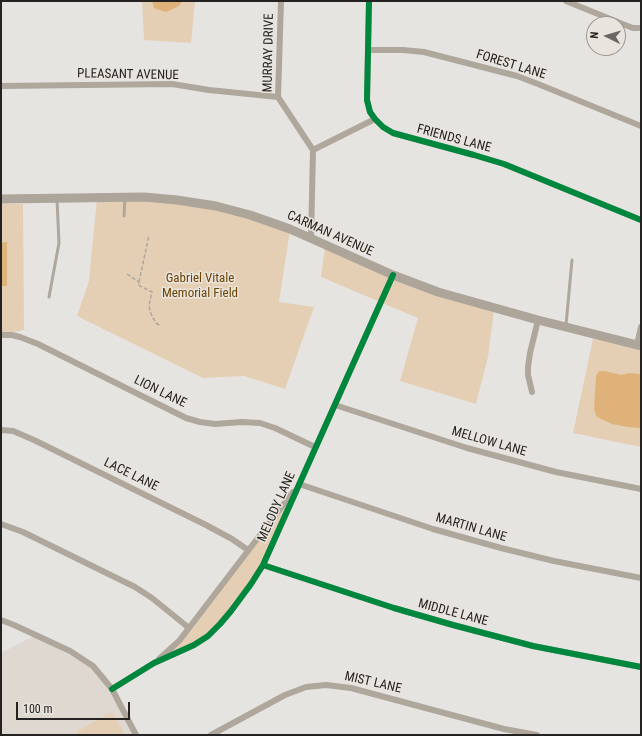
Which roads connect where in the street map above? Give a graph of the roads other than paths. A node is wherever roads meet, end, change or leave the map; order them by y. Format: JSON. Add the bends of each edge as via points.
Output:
{"nodes":[{"id":1,"x":281,"y":1,"type":"edge"},
{"id":2,"x":369,"y":1,"type":"edge"},
{"id":3,"x":566,"y":1,"type":"edge"},
{"id":4,"x":641,"y":28,"type":"edge"},
{"id":5,"x":368,"y":50,"type":"junction"},
{"id":6,"x":1,"y":86,"type":"edge"},
{"id":7,"x":278,"y":97,"type":"junction"},
{"id":8,"x":375,"y":120,"type":"junction"},
{"id":9,"x":641,"y":126,"type":"edge"},
{"id":10,"x":313,"y":150,"type":"junction"},
{"id":11,"x":125,"y":197,"type":"junction"},
{"id":12,"x":57,"y":198,"type":"junction"},
{"id":13,"x":1,"y":199,"type":"edge"},
{"id":14,"x":124,"y":216,"type":"dead end"},
{"id":15,"x":641,"y":220,"type":"edge"},
{"id":16,"x":312,"y":239,"type":"junction"},
{"id":17,"x":572,"y":260,"type":"dead end"},
{"id":18,"x":393,"y":275,"type":"junction"},
{"id":19,"x":49,"y":297,"type":"dead end"},
{"id":20,"x":538,"y":320,"type":"junction"},
{"id":21,"x":566,"y":327,"type":"junction"},
{"id":22,"x":641,"y":328,"type":"edge"},
{"id":23,"x":1,"y":334,"type":"edge"},
{"id":24,"x":639,"y":345,"type":"edge"},
{"id":25,"x":532,"y":392,"type":"dead end"},
{"id":26,"x":335,"y":405,"type":"junction"},
{"id":27,"x":1,"y":430,"type":"edge"},
{"id":28,"x":315,"y":447,"type":"junction"},
{"id":29,"x":299,"y":484,"type":"junction"},
{"id":30,"x":641,"y":488,"type":"edge"},
{"id":31,"x":1,"y":524,"type":"edge"},
{"id":32,"x":248,"y":550,"type":"junction"},
{"id":33,"x":263,"y":565,"type":"junction"},
{"id":34,"x":641,"y":578,"type":"edge"},
{"id":35,"x":1,"y":620,"type":"edge"},
{"id":36,"x":189,"y":628,"type":"junction"},
{"id":37,"x":154,"y":663,"type":"junction"},
{"id":38,"x":641,"y":667,"type":"edge"},
{"id":39,"x":112,"y":689,"type":"junction"},
{"id":40,"x":136,"y":735,"type":"edge"},
{"id":41,"x":211,"y":735,"type":"edge"},
{"id":42,"x":537,"y":735,"type":"edge"}],
"edges":[{"from":1,"to":7,"type":"street","name":"MURRAY DRIVE"},
{"from":2,"to":5,"type":"street"},
{"from":3,"to":4,"type":"street","via":[[633,28]]},
{"from":5,"to":8,"type":"street","via":[[367,100]]},
{"from":5,"to":9,"type":"street","name":"FOREST LANE","via":[[424,52],[517,76]]},
{"from":6,"to":7,"type":"street","name":"PLEASANT AVENUE","via":[[172,84]]},
{"from":7,"to":10,"type":"street","name":"MURRAY DRIVE"},
{"from":8,"to":10,"type":"street"},
{"from":8,"to":15,"type":"street","name":"FRIENDS LANE","via":[[393,133],[504,164]]},
{"from":10,"to":16,"type":"street"},
{"from":11,"to":12,"type":"main road","name":"CARMAN AVENUE"},
{"from":11,"to":14,"type":"lane"},
{"from":11,"to":16,"type":"main road","name":"CARMAN AVENUE","via":[[177,200],[216,206],[250,215]]},
{"from":12,"to":13,"type":"main road","name":"CARMAN AVENUE"},
{"from":12,"to":19,"type":"lane","via":[[59,243]]},
{"from":16,"to":18,"type":"main road","name":"CARMAN AVENUE"},
{"from":17,"to":21,"type":"lane"},
{"from":18,"to":20,"type":"main road","name":"CARMAN AVENUE","via":[[438,292]]},
{"from":18,"to":26,"type":"street","name":"MELODY LANE"},
{"from":20,"to":21,"type":"main road","name":"CARMAN AVENUE"},
{"from":20,"to":25,"type":"street","via":[[528,367]]},
{"from":21,"to":24,"type":"main road","name":"CARMAN AVENUE"},
{"from":22,"to":24,"type":"street"},
{"from":23,"to":28,"type":"street","name":"LION LANE","via":[[20,337],[38,344],[186,418],[215,424],[260,423]]},
{"from":26,"to":28,"type":"street","name":"MELODY LANE"},
{"from":26,"to":30,"type":"street","name":"MELLOW LANE","via":[[468,448],[556,472]]},
{"from":27,"to":32,"type":"street","name":"LACE LANE","via":[[13,431],[34,440],[206,525]]},
{"from":28,"to":29,"type":"street","name":"MELODY LANE"},
{"from":29,"to":32,"type":"street","name":"MELODY LANE"},
{"from":29,"to":33,"type":"street","name":"MELODY LANE"},
{"from":29,"to":34,"type":"street","name":"MARTIN LANE","via":[[433,529],[554,561]]},
{"from":31,"to":36,"type":"street","via":[[135,587]]},
{"from":32,"to":36,"type":"street","name":"MELODY LANE"},
{"from":33,"to":37,"type":"street","name":"MELODY LANE","via":[[231,611],[208,636],[194,646]]},
{"from":33,"to":38,"type":"street","name":"MIDDLE LANE","via":[[453,625],[533,646]]},
{"from":35,"to":39,"type":"street","via":[[70,652],[92,666]]},
{"from":36,"to":37,"type":"street","name":"MELODY LANE","via":[[179,641]]},
{"from":37,"to":39,"type":"street","name":"MELODY LANE"},
{"from":39,"to":40,"type":"street"},
{"from":41,"to":42,"type":"street","name":"MIST LANE","via":[[285,695],[306,687],[326,685],[351,688]]}]}
